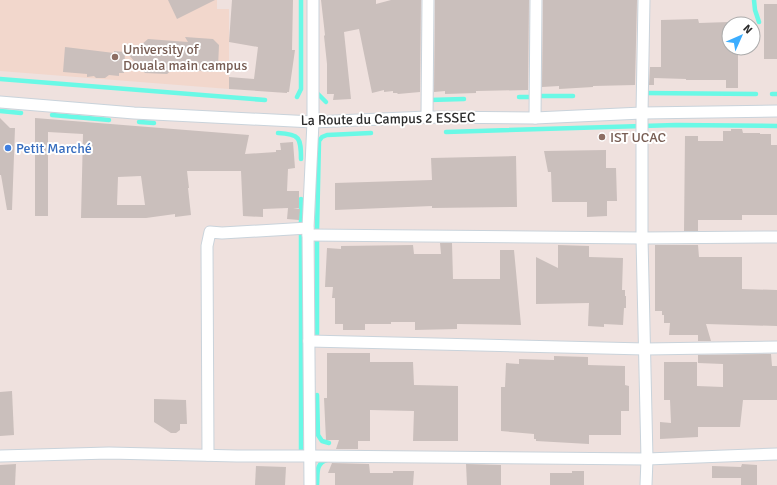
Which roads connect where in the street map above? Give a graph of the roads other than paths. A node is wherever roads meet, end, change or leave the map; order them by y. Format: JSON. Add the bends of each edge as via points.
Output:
{"nodes":[{"id":1,"x":313,"y":0,"type":"edge"},
{"id":2,"x":428,"y":0,"type":"edge"},
{"id":3,"x":536,"y":0,"type":"edge"},
{"id":4,"x":644,"y":0,"type":"edge"},
{"id":5,"x":0,"y":102,"type":"edge"},
{"id":6,"x":777,"y":111,"type":"edge"},
{"id":7,"x":642,"y":113,"type":"junction"},
{"id":8,"x":427,"y":117,"type":"junction"},
{"id":9,"x":536,"y":118,"type":"junction"},
{"id":10,"x":313,"y":122,"type":"junction"},
{"id":11,"x":308,"y":232,"type":"junction"},
{"id":12,"x":777,"y":237,"type":"edge"},
{"id":13,"x":642,"y":238,"type":"junction"},
{"id":14,"x":310,"y":341,"type":"junction"},
{"id":15,"x":777,"y":346,"type":"edge"},
{"id":16,"x":645,"y":349,"type":"junction"},
{"id":17,"x":777,"y":454,"type":"edge"},
{"id":18,"x":0,"y":456,"type":"edge"},
{"id":19,"x":208,"y":456,"type":"junction"},
{"id":20,"x":310,"y":456,"type":"junction"},
{"id":21,"x":647,"y":459,"type":"junction"},
{"id":22,"x":310,"y":485,"type":"edge"},
{"id":23,"x":646,"y":485,"type":"edge"}],
"edges":[{"from":1,"to":10,"type":"street"},
{"from":2,"to":8,"type":"street"},
{"from":3,"to":9,"type":"street"},
{"from":4,"to":7,"type":"street"},
{"from":5,"to":10,"type":"street","name":"La Route du Campus 2 ESSEC","via":[[134,113]]},
{"from":6,"to":7,"type":"street","name":"La Route du Campus 2 ESSEC"},
{"from":7,"to":9,"type":"street","name":"La Route du Campus 2 ESSEC"},
{"from":7,"to":13,"type":"street"},
{"from":8,"to":9,"type":"street","name":"La Route du Campus 2 ESSEC"},
{"from":8,"to":10,"type":"street","name":"La Route du Campus 2 ESSEC"},
{"from":10,"to":11,"type":"street"},
{"from":11,"to":13,"type":"street"},
{"from":11,"to":14,"type":"street"},
{"from":11,"to":19,"type":"street","via":[[210,232]]},
{"from":12,"to":13,"type":"street"},
{"from":13,"to":16,"type":"street"},
{"from":14,"to":16,"type":"street"},
{"from":14,"to":20,"type":"street"},
{"from":15,"to":16,"type":"street"},
{"from":16,"to":21,"type":"street"},
{"from":17,"to":21,"type":"street"},
{"from":18,"to":19,"type":"street","via":[[109,453]]},
{"from":19,"to":20,"type":"street"},
{"from":20,"to":21,"type":"street"},
{"from":20,"to":22,"type":"street"},
{"from":21,"to":23,"type":"street"}]}
